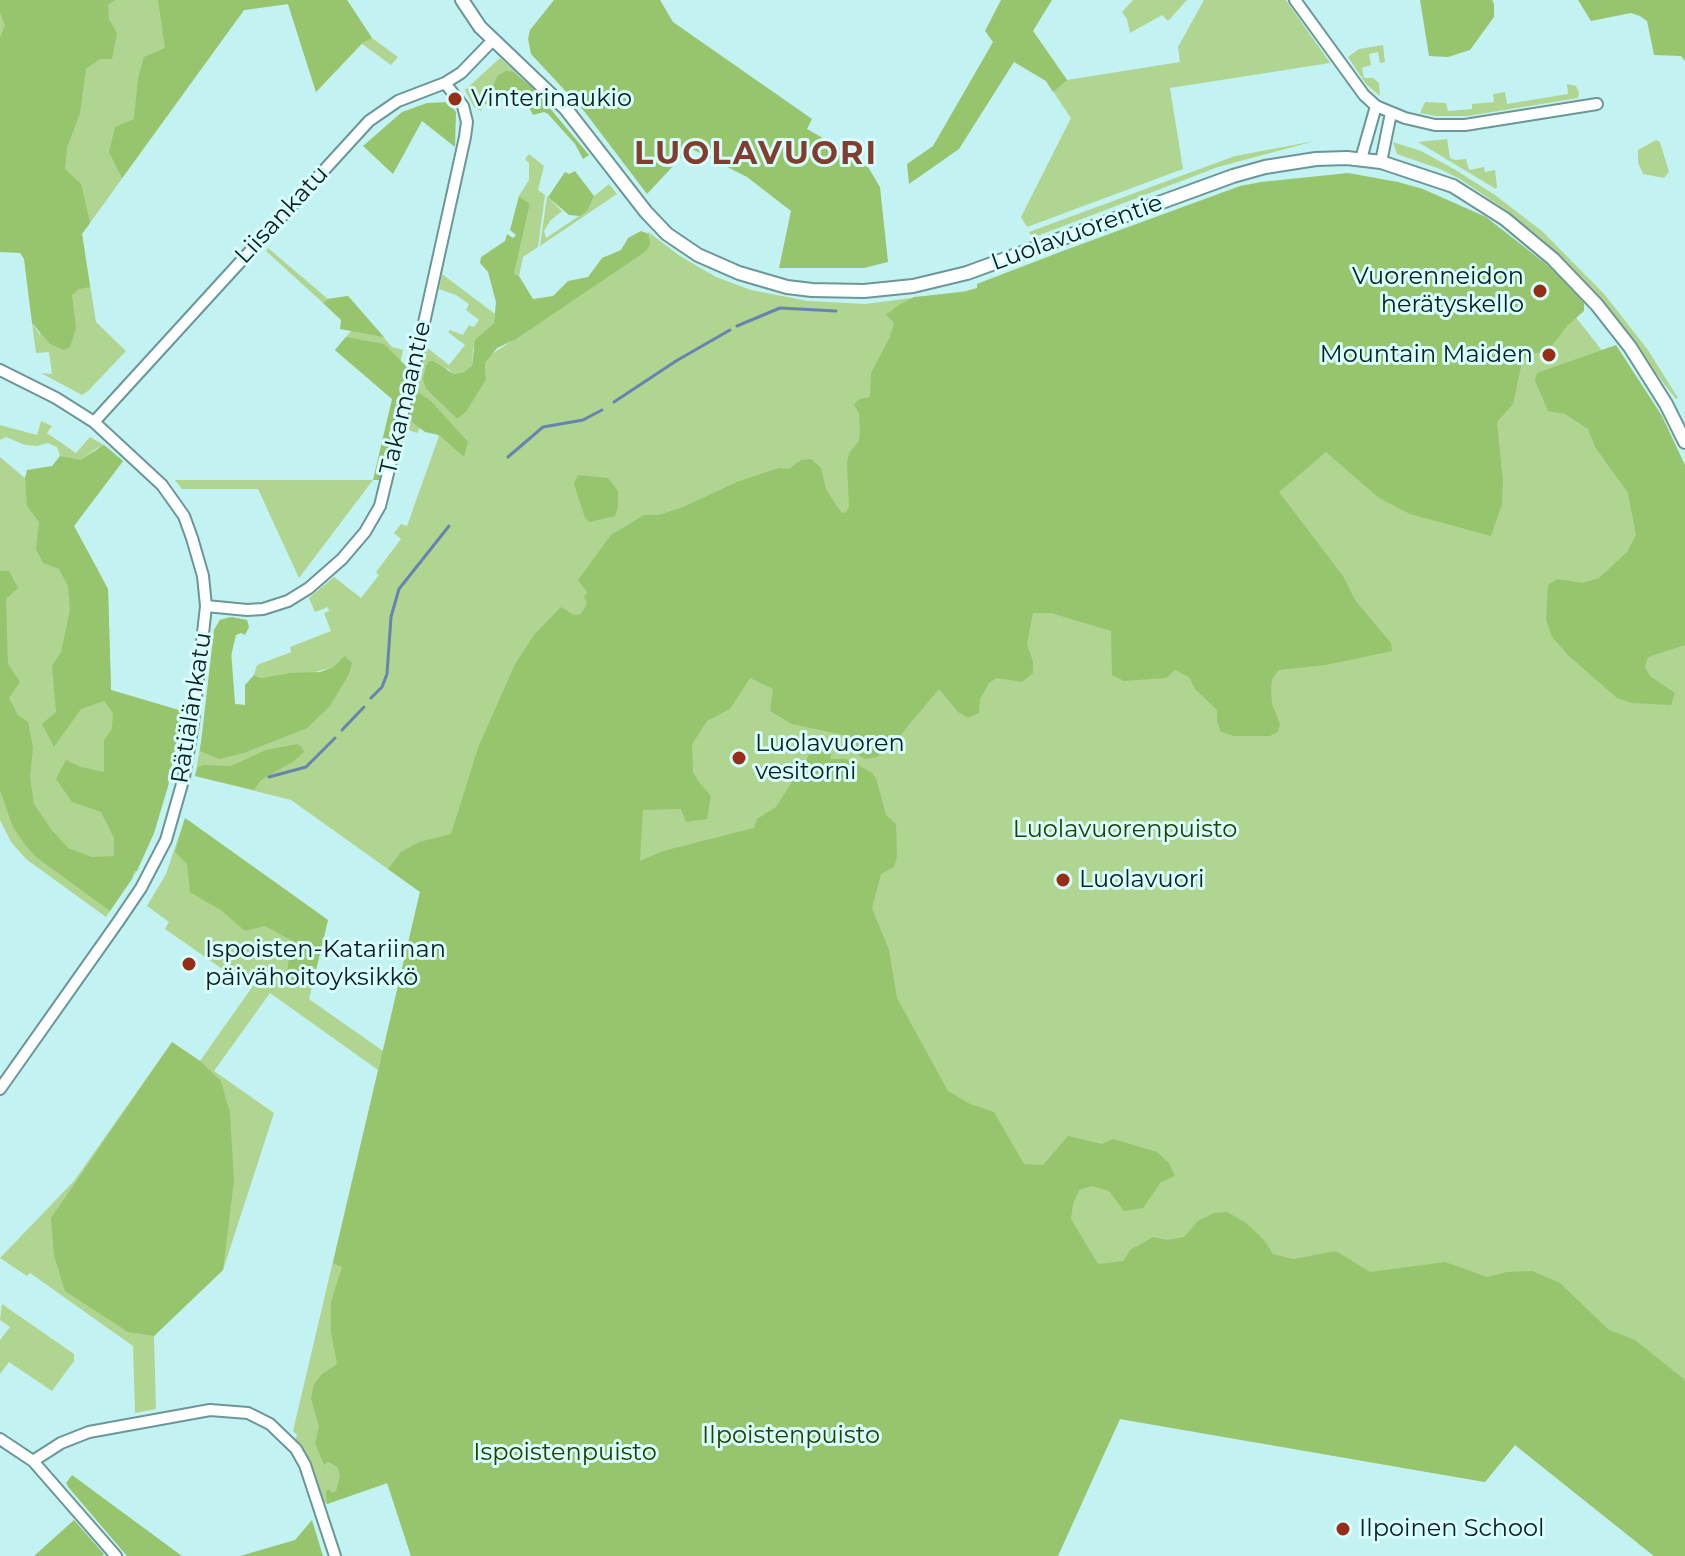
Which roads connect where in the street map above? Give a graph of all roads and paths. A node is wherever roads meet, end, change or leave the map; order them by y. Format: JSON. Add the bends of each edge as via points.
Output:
{"nodes":[{"id":1,"x":462,"y":0,"type":"edge"},
{"id":2,"x":1295,"y":0,"type":"edge"},
{"id":3,"x":493,"y":40,"type":"junction"},
{"id":4,"x":445,"y":83,"type":"junction"},
{"id":5,"x":1597,"y":104,"type":"dead end"},
{"id":6,"x":1376,"y":106,"type":"junction"},
{"id":7,"x":1391,"y":113,"type":"junction"},
{"id":8,"x":1361,"y":159,"type":"junction"},
{"id":9,"x":1381,"y":162,"type":"junction"},
{"id":10,"x":0,"y":370,"type":"edge"},
{"id":11,"x":94,"y":422,"type":"junction"},
{"id":12,"x":1685,"y":442,"type":"edge"},
{"id":13,"x":206,"y":606,"type":"junction"},
{"id":14,"x":0,"y":1089,"type":"edge"},
{"id":15,"x":0,"y":1439,"type":"edge"},
{"id":16,"x":33,"y":1461,"type":"junction"},
{"id":17,"x":116,"y":1556,"type":"edge"},
{"id":18,"x":335,"y":1556,"type":"edge"}],
"edges":[{"from":1,"to":3,"type":"street","name":"Luolavuorentie"},
{"from":2,"to":6,"type":"street"},
{"from":3,"to":4,"type":"street","name":"Liisankatu"},
{"from":3,"to":8,"type":"street","name":"Luolavuorentie","via":[[566,109],[667,234],[717,265],[787,287],[830,291],[913,286],[991,265],[1233,176],[1292,162]]},
{"from":4,"to":11,"type":"street","name":"Liisankatu","via":[[398,101],[369,121]]},
{"from":4,"to":13,"type":"street","name":"Takamaantie","via":[[463,106],[465,137],[380,506],[342,559],[288,601],[247,610]]},
{"from":5,"to":7,"type":"street","via":[[1450,126]]},
{"from":6,"to":7,"type":"street"},
{"from":6,"to":8,"type":"street"},
{"from":7,"to":9,"type":"street"},
{"from":8,"to":9,"type":"street","name":"Luolavuorentie"},
{"from":9,"to":12,"type":"street","name":"Luolavuorentie","via":[[1453,186],[1505,219],[1553,259],[1630,347]]},
{"from":10,"to":11,"type":"street","name":"Rätiälänkatu"},
{"from":11,"to":13,"type":"street","name":"Rätiälänkatu","via":[[148,470],[184,516],[199,558]]},
{"from":13,"to":14,"type":"street","name":"Rätiälänkatu","via":[[184,777],[166,840],[126,911]]},
{"from":15,"to":16,"type":"street"},
{"from":16,"to":17,"type":"street"},
{"from":16,"to":18,"type":"street","via":[[89,1432],[210,1410],[248,1413],[270,1424],[296,1449]]}]}
